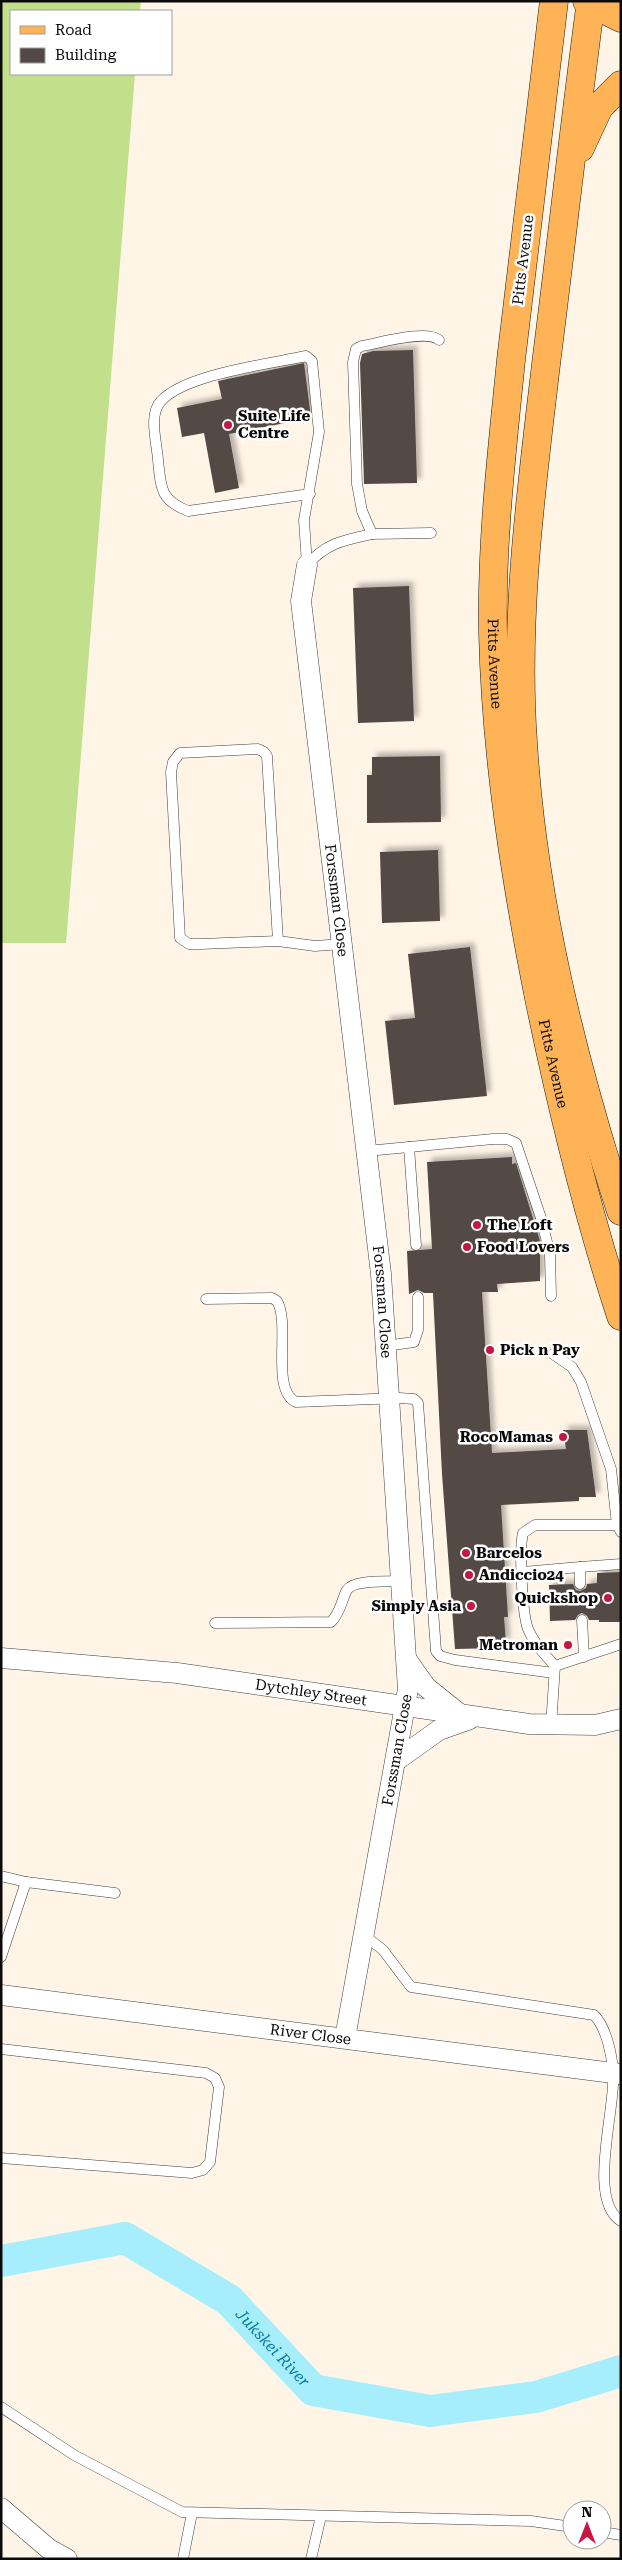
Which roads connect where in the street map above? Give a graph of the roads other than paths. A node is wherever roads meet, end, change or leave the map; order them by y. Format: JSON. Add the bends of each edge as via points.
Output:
{"nodes":[{"id":1,"x":554,"y":1,"type":"edge"},
{"id":2,"x":590,"y":2,"type":"edge"},
{"id":3,"x":621,"y":18,"type":"edge"},
{"id":4,"x":621,"y":85,"type":"edge"},
{"id":5,"x":570,"y":170,"type":"junction"},
{"id":6,"x":439,"y":340,"type":"dead end"},
{"id":7,"x":310,"y":494,"type":"junction"},
{"id":8,"x":431,"y":533,"type":"dead end"},
{"id":9,"x":372,"y":534,"type":"junction"},
{"id":10,"x":307,"y":565,"type":"junction"},
{"id":11,"x":278,"y":941,"type":"junction"},
{"id":12,"x":342,"y":944,"type":"junction"},
{"id":13,"x":409,"y":1147,"type":"junction"},
{"id":14,"x":367,"y":1151,"type":"junction"},
{"id":15,"x":621,"y":1211,"type":"edge"},
{"id":16,"x":416,"y":1245,"type":"dead end"},
{"id":17,"x":551,"y":1296,"type":"dead end"},
{"id":18,"x":418,"y":1297,"type":"dead end"},
{"id":19,"x":206,"y":1299,"type":"dead end"},
{"id":20,"x":621,"y":1316,"type":"edge"},
{"id":21,"x":385,"y":1346,"type":"junction"},
{"id":22,"x":553,"y":1354,"type":"dead end"},
{"id":23,"x":388,"y":1399,"type":"junction"},
{"id":24,"x":619,"y":1528,"type":"edge"},
{"id":25,"x":621,"y":1564,"type":"edge"},
{"id":26,"x":580,"y":1567,"type":"junction"},
{"id":27,"x":523,"y":1572,"type":"junction"},
{"id":28,"x":401,"y":1581,"type":"junction"},
{"id":29,"x":580,"y":1584,"type":"dead end"},
{"id":30,"x":582,"y":1620,"type":"dead end"},
{"id":31,"x":215,"y":1622,"type":"dead end"},
{"id":32,"x":621,"y":1644,"type":"edge"},
{"id":33,"x":584,"y":1657,"type":"junction"},
{"id":34,"x":1,"y":1658,"type":"edge"},
{"id":35,"x":407,"y":1660,"type":"junction"},
{"id":36,"x":555,"y":1669,"type":"junction"},
{"id":37,"x":406,"y":1708,"type":"junction"},
{"id":38,"x":470,"y":1716,"type":"junction"},
{"id":39,"x":621,"y":1719,"type":"edge"},
{"id":40,"x":551,"y":1726,"type":"junction"},
{"id":41,"x":396,"y":1760,"type":"junction"},
{"id":42,"x":1,"y":1876,"type":"edge"},
{"id":43,"x":26,"y":1882,"type":"junction"},
{"id":44,"x":115,"y":1893,"type":"dead end"},
{"id":45,"x":364,"y":1935,"type":"junction"},
{"id":46,"x":1,"y":1957,"type":"edge"},
{"id":47,"x":1,"y":1995,"type":"edge"},
{"id":48,"x":345,"y":2038,"type":"junction"},
{"id":49,"x":1,"y":2049,"type":"edge"},
{"id":50,"x":617,"y":2073,"type":"edge"},
{"id":51,"x":1,"y":2158,"type":"edge"},
{"id":52,"x":621,"y":2221,"type":"edge"},
{"id":53,"x":1,"y":2407,"type":"edge"},
{"id":54,"x":1,"y":2508,"type":"edge"},
{"id":55,"x":192,"y":2513,"type":"junction"},
{"id":56,"x":321,"y":2516,"type":"junction"},
{"id":57,"x":562,"y":2526,"type":"edge"},
{"id":58,"x":47,"y":2554,"type":"edge"},
{"id":59,"x":67,"y":2559,"type":"edge"},
{"id":60,"x":183,"y":2559,"type":"edge"},
{"id":61,"x":311,"y":2559,"type":"edge"}],
"edges":[{"from":1,"to":20,"type":"main road","name":"Pitts Avenue","via":[[514,341],[496,530],[493,631],[498,750],[511,848],[548,1039],[604,1266]]},
{"from":2,"to":3,"type":"main road"},
{"from":2,"to":5,"type":"main road","name":"Pitts Avenue"},
{"from":4,"to":5,"type":"main road","via":[[600,108]]},
{"from":5,"to":15,"type":"main road","name":"Pitts Avenue","via":[[527,533],[522,629],[522,741],[534,847],[554,970],[590,1114]]},
{"from":6,"to":9,"type":"lane","via":[[435,336],[423,335],[362,346],[354,354],[357,484],[362,511]]},
{"from":7,"to":7,"type":"lane","via":[[319,432],[315,373],[312,361],[306,356],[195,380],[160,401],[154,419],[161,489],[172,504],[188,511]]},
{"from":7,"to":10,"type":"lane","via":[[304,520]]},
{"from":8,"to":9,"type":"lane"},
{"from":9,"to":10,"type":"lane","via":[[338,541],[318,552]]},
{"from":10,"to":12,"type":"street","name":"Forssman Close","via":[[301,601]]},
{"from":11,"to":11,"type":"lane","via":[[264,752],[258,749],[180,754],[173,762],[171,772],[180,938],[189,944]]},
{"from":11,"to":12,"type":"lane","via":[[315,946]]},
{"from":12,"to":14,"type":"street","name":"Forssman Close"},
{"from":13,"to":14,"type":"lane"},
{"from":13,"to":16,"type":"lane"},
{"from":13,"to":17,"type":"lane","via":[[493,1139],[516,1143],[550,1254]]},
{"from":14,"to":21,"type":"street","name":"Forssman Close","via":[[382,1274]]},
{"from":18,"to":21,"type":"lane","via":[[418,1330],[414,1342]]},
{"from":19,"to":23,"type":"lane","via":[[272,1298],[277,1301],[281,1313],[284,1382],[291,1400]]},
{"from":21,"to":23,"type":"street","name":"Forssman Close"},
{"from":22,"to":24,"type":"lane","via":[[572,1367],[581,1382],[611,1469]]},
{"from":23,"to":28,"type":"street","name":"Forssman Close"},
{"from":23,"to":36,"type":"lane","via":[[414,1399],[420,1410],[436,1651],[440,1656],[455,1660]]},
{"from":24,"to":27,"type":"lane","via":[[535,1524],[523,1533]]},
{"from":25,"to":26,"type":"lane"},
{"from":26,"to":27,"type":"lane"},
{"from":26,"to":29,"type":"lane"},
{"from":27,"to":36,"type":"lane","via":[[528,1628]]},
{"from":28,"to":31,"type":"lane","via":[[355,1583],[348,1588],[337,1616],[331,1622]]},
{"from":28,"to":35,"type":"street","name":"Forssman Close"},
{"from":30,"to":33,"type":"lane"},
{"from":32,"to":33,"type":"lane"},
{"from":33,"to":36,"type":"lane"},
{"from":34,"to":37,"type":"street","name":"Dytchley Street","via":[[177,1673]]},
{"from":35,"to":37,"type":"street","name":"Forssman Close"},
{"from":35,"to":38,"type":"street","via":[[426,1686]]},
{"from":36,"to":40,"type":"lane"},
{"from":37,"to":38,"type":"street","name":"Dytchley Street"},
{"from":37,"to":41,"type":"street","name":"Forssman Close"},
{"from":38,"to":40,"type":"street","name":"Dytchley Street"},
{"from":38,"to":41,"type":"street","via":[[439,1730]]},
{"from":39,"to":40,"type":"street","name":"Dytchley Street","via":[[595,1725]]},
{"from":41,"to":45,"type":"street","name":"Forssman Close"},
{"from":42,"to":43,"type":"lane"},
{"from":43,"to":44,"type":"lane"},
{"from":43,"to":46,"type":"lane"},
{"from":45,"to":48,"type":"street","name":"Forssman Close"},
{"from":45,"to":50,"type":"lane","via":[[383,1950],[411,1987],[594,2015],[601,2022]]},
{"from":47,"to":48,"type":"street","name":"River Close"},
{"from":48,"to":50,"type":"street","name":"River Close"},
{"from":49,"to":51,"type":"lane","via":[[206,2073],[215,2078],[219,2087],[210,2162],[203,2170],[192,2173]]},
{"from":50,"to":52,"type":"lane","via":[[604,2177],[607,2200]]},
{"from":53,"to":55,"type":"lane","via":[[74,2455],[182,2512]]},
{"from":54,"to":58,"type":"street"},
{"from":55,"to":56,"type":"lane"},
{"from":55,"to":60,"type":"lane"},
{"from":56,"to":57,"type":"lane","via":[[531,2521]]},
{"from":56,"to":61,"type":"lane"},
{"from":58,"to":59,"type":"street"}]}
